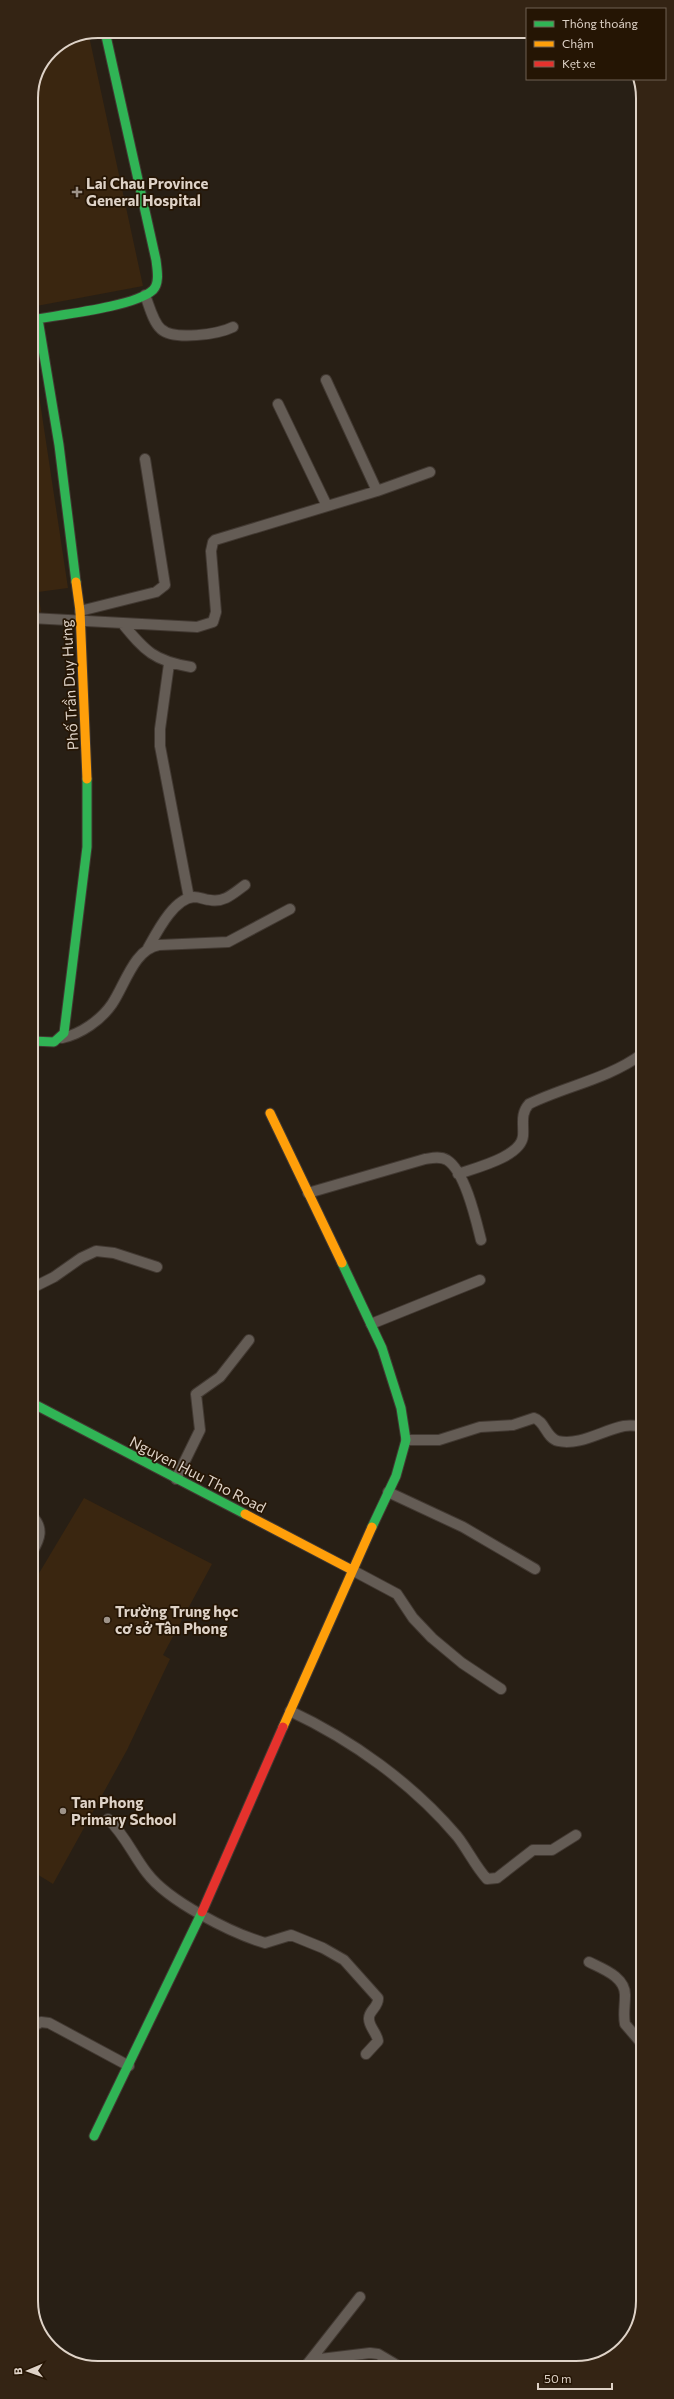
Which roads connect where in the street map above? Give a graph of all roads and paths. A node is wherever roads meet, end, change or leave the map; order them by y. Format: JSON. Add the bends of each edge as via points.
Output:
{"nodes":[{"id":1,"x":106,"y":38,"type":"edge"},
{"id":2,"x":149,"y":293,"type":"junction"},
{"id":3,"x":38,"y":319,"type":"edge"},
{"id":4,"x":233,"y":326,"type":"dead end"},
{"id":5,"x":38,"y":336,"type":"edge"},
{"id":6,"x":326,"y":380,"type":"dead end"},
{"id":7,"x":278,"y":404,"type":"dead end"},
{"id":8,"x":145,"y":459,"type":"dead end"},
{"id":9,"x":430,"y":472,"type":"dead end"},
{"id":10,"x":377,"y":491,"type":"junction"},
{"id":11,"x":327,"y":506,"type":"junction"},
{"id":12,"x":80,"y":616,"type":"junction"},
{"id":13,"x":38,"y":618,"type":"edge"},
{"id":14,"x":122,"y":623,"type":"junction"},
{"id":15,"x":169,"y":664,"type":"junction"},
{"id":16,"x":191,"y":667,"type":"dead end"},
{"id":17,"x":245,"y":885,"type":"dead end"},
{"id":18,"x":189,"y":898,"type":"junction"},
{"id":19,"x":290,"y":909,"type":"dead end"},
{"id":20,"x":148,"y":948,"type":"junction"},
{"id":21,"x":62,"y":1038,"type":"junction"},
{"id":22,"x":38,"y":1041,"type":"edge"},
{"id":23,"x":636,"y":1058,"type":"edge"},
{"id":24,"x":270,"y":1113,"type":"dead end"},
{"id":25,"x":458,"y":1174,"type":"junction"},
{"id":26,"x":308,"y":1193,"type":"junction"},
{"id":27,"x":481,"y":1240,"type":"dead end"},
{"id":28,"x":157,"y":1267,"type":"dead end"},
{"id":29,"x":480,"y":1280,"type":"dead end"},
{"id":30,"x":38,"y":1285,"type":"edge"},
{"id":31,"x":371,"y":1324,"type":"junction"},
{"id":32,"x":249,"y":1340,"type":"dead end"},
{"id":33,"x":38,"y":1406,"type":"edge"},
{"id":34,"x":636,"y":1426,"type":"edge"},
{"id":35,"x":406,"y":1440,"type":"junction"},
{"id":36,"x":176,"y":1479,"type":"junction"},
{"id":37,"x":388,"y":1492,"type":"junction"},
{"id":38,"x":38,"y":1523,"type":"edge"},
{"id":39,"x":38,"y":1536,"type":"edge"},
{"id":40,"x":535,"y":1569,"type":"dead end"},
{"id":41,"x":352,"y":1570,"type":"junction"},
{"id":42,"x":501,"y":1689,"type":"dead end"},
{"id":43,"x":290,"y":1711,"type":"junction"},
{"id":44,"x":108,"y":1819,"type":"dead end"},
{"id":45,"x":576,"y":1835,"type":"dead end"},
{"id":46,"x":201,"y":1914,"type":"junction"},
{"id":47,"x":589,"y":1962,"type":"dead end"},
{"id":48,"x":38,"y":2024,"type":"edge"},
{"id":49,"x":636,"y":2037,"type":"edge"},
{"id":50,"x":366,"y":2054,"type":"dead end"},
{"id":51,"x":129,"y":2066,"type":"junction"},
{"id":52,"x":94,"y":2136,"type":"dead end"},
{"id":53,"x":360,"y":2297,"type":"dead end"},
{"id":54,"x":310,"y":2361,"type":"edge"},
{"id":55,"x":325,"y":2361,"type":"edge"},
{"id":56,"x":390,"y":2361,"type":"edge"}],
"edges":[{"from":1,"to":2,"type":"street","via":[[156,260],[156,283]]},
{"from":2,"to":3,"type":"street"},
{"from":2,"to":4,"type":"street","via":[[158,326],[165,332],[212,334]]},
{"from":5,"to":12,"type":"street","name":"Phố Trần Duy Hưng","via":[[59,445]]},
{"from":6,"to":10,"type":"street"},
{"from":7,"to":11,"type":"street"},
{"from":8,"to":12,"type":"street","via":[[165,585],[156,592]]},
{"from":9,"to":10,"type":"street"},
{"from":10,"to":11,"type":"street"},
{"from":11,"to":14,"type":"street","via":[[212,542],[216,612],[213,622],[204,626],[182,627]]},
{"from":12,"to":13,"type":"street"},
{"from":12,"to":14,"type":"street"},
{"from":12,"to":21,"type":"street","name":"Phố Trần Duy Hưng","via":[[87,767],[87,846],[70,996]]},
{"from":14,"to":15,"type":"street","via":[[150,653]]},
{"from":15,"to":16,"type":"street"},
{"from":15,"to":18,"type":"street","via":[[160,746]]},
{"from":17,"to":18,"type":"street","via":[[218,901]]},
{"from":18,"to":20,"type":"street","via":[[166,918]]},
{"from":19,"to":20,"type":"street","via":[[228,942],[159,945]]},
{"from":20,"to":21,"type":"street","via":[[132,968],[106,1011],[83,1030]]},
{"from":21,"to":22,"type":"street","via":[[50,1042]]},
{"from":23,"to":25,"type":"street","via":[[623,1067],[593,1080],[529,1104],[523,1112],[522,1142],[517,1149]]},
{"from":24,"to":26,"type":"street"},
{"from":25,"to":26,"type":"street","via":[[448,1161],[425,1159]]},
{"from":25,"to":27,"type":"street"},
{"from":26,"to":31,"type":"street"},
{"from":28,"to":30,"type":"street","via":[[114,1253],[96,1251]]},
{"from":29,"to":31,"type":"street"},
{"from":31,"to":35,"type":"street","via":[[398,1394]]},
{"from":32,"to":36,"type":"street","via":[[220,1377],[196,1394],[200,1430]]},
{"from":33,"to":36,"type":"street","name":"Nguyen Huu Tho Road"},
{"from":34,"to":35,"type":"street","via":[[623,1426],[592,1437],[560,1441],[552,1438],[539,1420],[534,1418],[513,1425],[480,1427],[439,1440]]},
{"from":35,"to":37,"type":"street","via":[[401,1463]]},
{"from":36,"to":41,"type":"street","name":"Nguyen Huu Tho Road"},
{"from":37,"to":40,"type":"street","via":[[463,1526]]},
{"from":37,"to":41,"type":"street"},
{"from":38,"to":39,"type":"street"},
{"from":41,"to":42,"type":"street","via":[[397,1594],[413,1618],[432,1638],[462,1663]]},
{"from":41,"to":43,"type":"street"},
{"from":43,"to":45,"type":"street","via":[[337,1735],[398,1780],[457,1837],[487,1879],[497,1878],[533,1850],[552,1850]]},
{"from":43,"to":46,"type":"street"},
{"from":44,"to":46,"type":"street","via":[[125,1838],[156,1884]]},
{"from":46,"to":50,"type":"street","via":[[265,1943],[286,1935],[299,1937],[344,1960],[378,1998],[378,2004],[369,2019],[378,2038],[377,2043]]},
{"from":46,"to":51,"type":"street"},
{"from":47,"to":49,"type":"street","via":[[612,1974],[622,1984],[625,1992],[625,2024]]},
{"from":48,"to":51,"type":"street","via":[[49,2023]]},
{"from":51,"to":52,"type":"street"},
{"from":53,"to":54,"type":"street"},
{"from":55,"to":56,"type":"street","via":[[370,2353],[378,2354]]}]}
